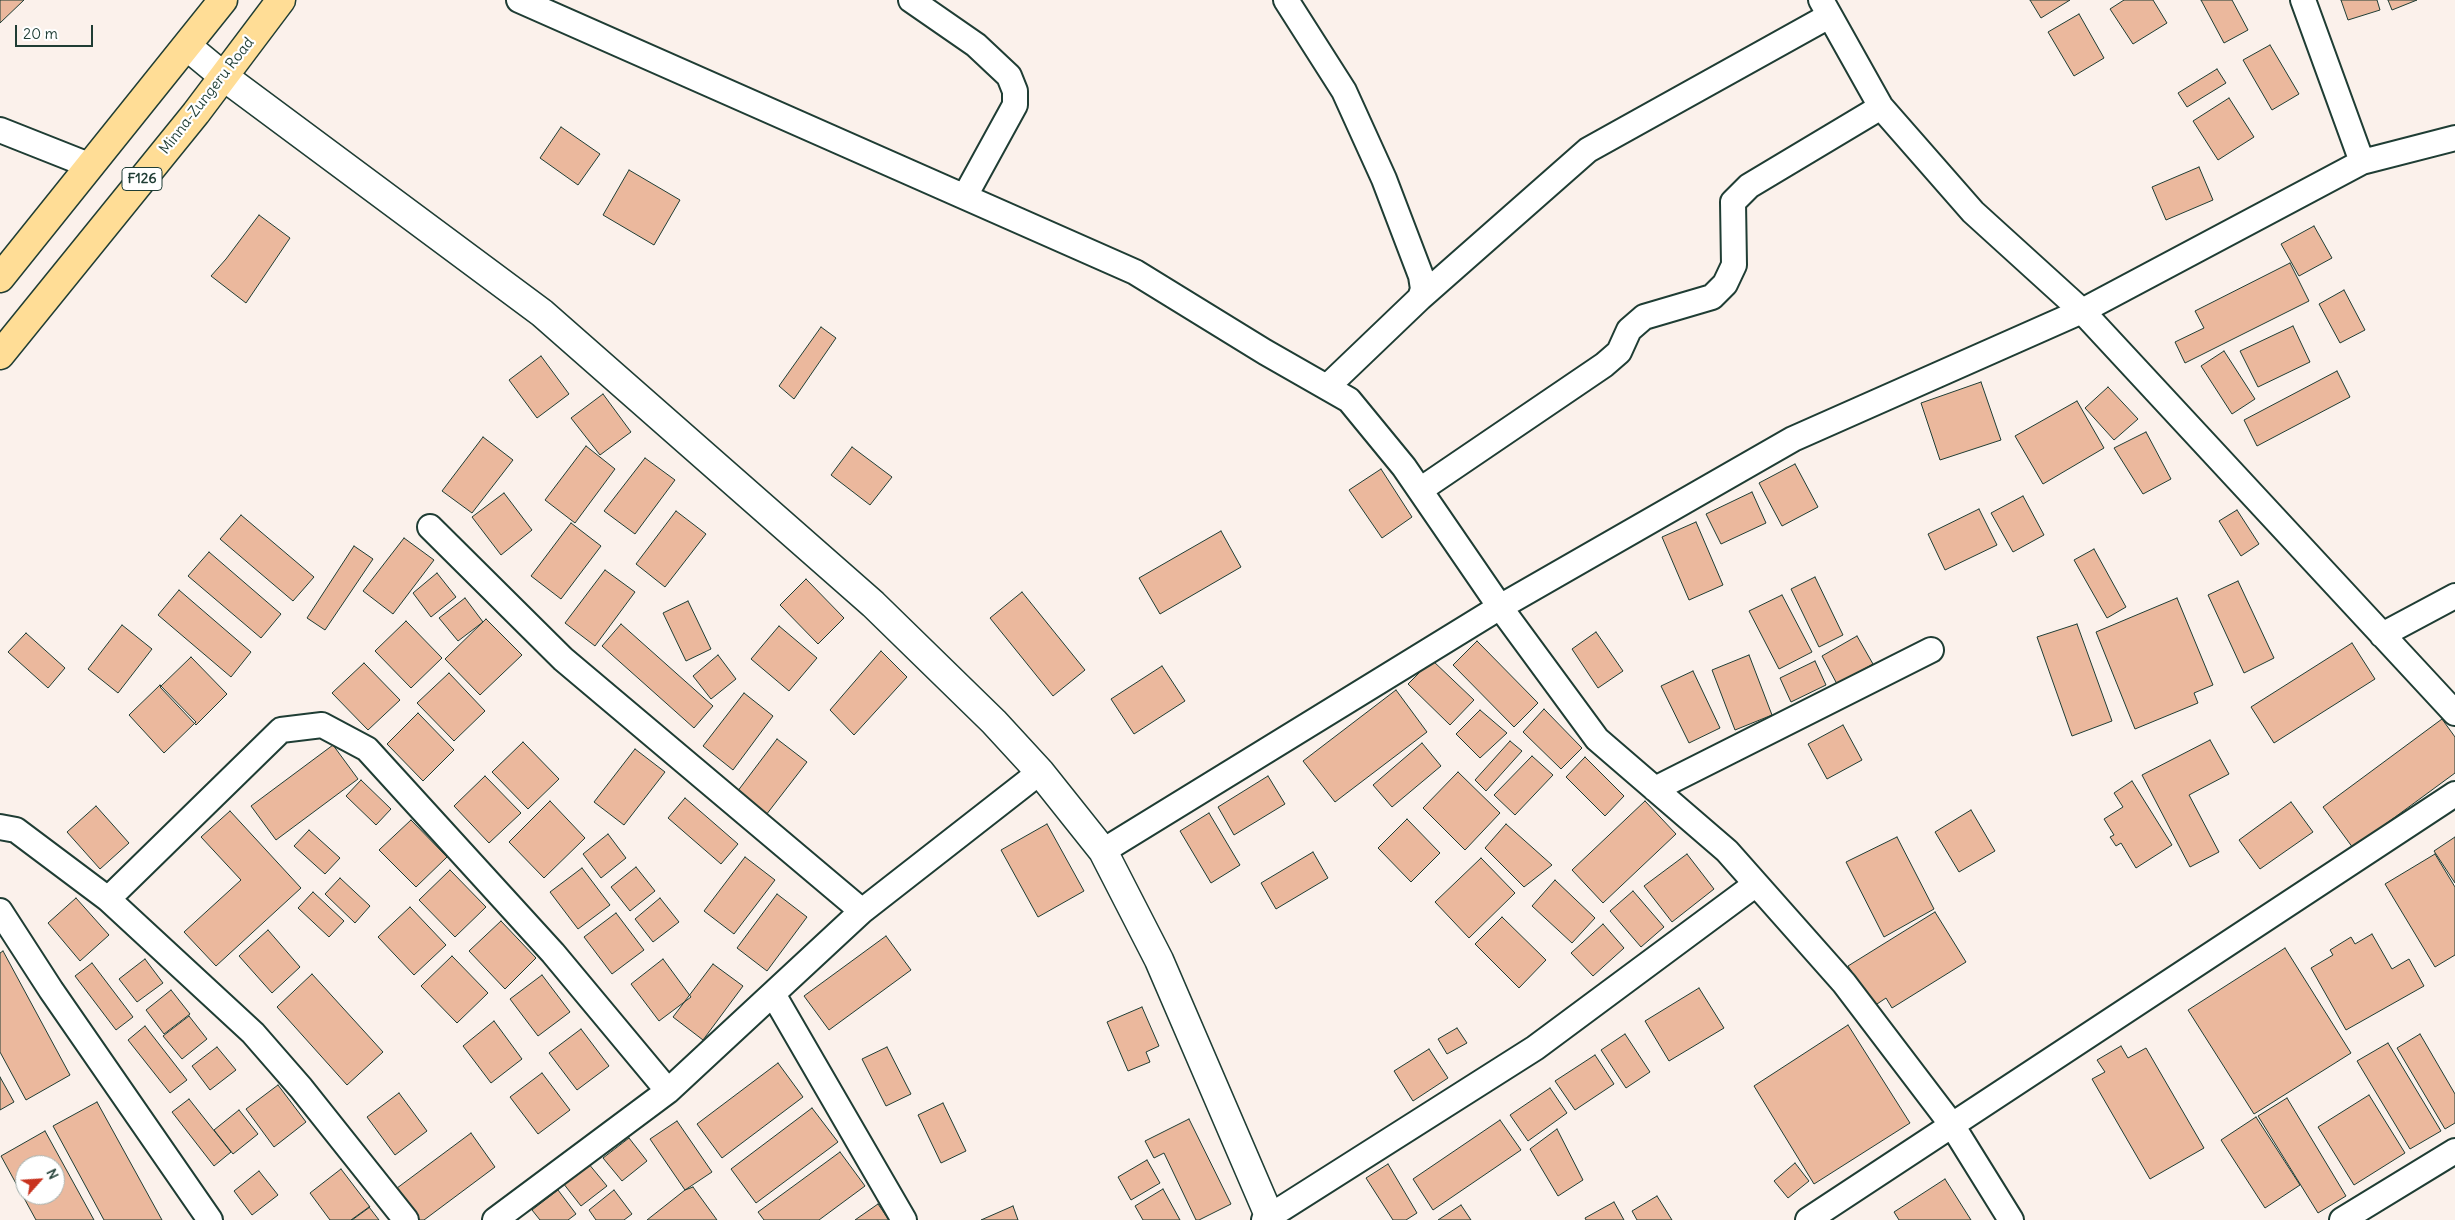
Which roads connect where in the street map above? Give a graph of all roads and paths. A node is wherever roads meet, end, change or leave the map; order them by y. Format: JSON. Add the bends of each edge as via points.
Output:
{"nodes":[{"id":1,"x":223,"y":0,"type":"edge"},
{"id":2,"x":281,"y":0,"type":"edge"},
{"id":3,"x":519,"y":0,"type":"edge"},
{"id":4,"x":912,"y":0,"type":"edge"},
{"id":5,"x":1286,"y":0,"type":"edge"},
{"id":6,"x":2303,"y":0,"type":"edge"},
{"id":7,"x":1825,"y":8,"type":"edge"},
{"id":8,"x":188,"y":46,"type":"junction"},
{"id":9,"x":223,"y":76,"type":"junction"},
{"id":10,"x":1881,"y":107,"type":"junction"},
{"id":11,"x":0,"y":130,"type":"edge"},
{"id":12,"x":2455,"y":138,"type":"edge"},
{"id":13,"x":2362,"y":162,"type":"junction"},
{"id":14,"x":91,"y":166,"type":"junction"},
{"id":15,"x":965,"y":196,"type":"junction"},
{"id":16,"x":0,"y":278,"type":"edge"},
{"id":17,"x":1420,"y":298,"type":"junction"},
{"id":18,"x":2082,"y":311,"type":"junction"},
{"id":19,"x":0,"y":355,"type":"edge"},
{"id":20,"x":1327,"y":387,"type":"junction"},
{"id":21,"x":1420,"y":490,"type":"junction"},
{"id":22,"x":430,"y":527,"type":"dead end"},
{"id":23,"x":2455,"y":596,"type":"edge"},
{"id":24,"x":1500,"y":607,"type":"junction"},
{"id":25,"x":2382,"y":635,"type":"junction"},
{"id":26,"x":1931,"y":650,"type":"dead end"},
{"id":27,"x":2455,"y":713,"type":"edge"},
{"id":28,"x":1040,"y":772,"type":"junction"},
{"id":29,"x":1655,"y":789,"type":"junction"},
{"id":30,"x":2455,"y":794,"type":"edge"},
{"id":31,"x":0,"y":827,"type":"edge"},
{"id":32,"x":1103,"y":851,"type":"junction"},
{"id":33,"x":1756,"y":884,"type":"junction"},
{"id":34,"x":108,"y":899,"type":"junction"},
{"id":35,"x":0,"y":910,"type":"edge"},
{"id":36,"x":862,"y":911,"type":"junction"},
{"id":37,"x":773,"y":994,"type":"junction"},
{"id":38,"x":668,"y":1091,"type":"junction"},
{"id":39,"x":1952,"y":1125,"type":"junction"},
{"id":40,"x":2455,"y":1151,"type":"edge"},
{"id":41,"x":1268,"y":1219,"type":"edge"},
{"id":42,"x":210,"y":1220,"type":"edge"},
{"id":43,"x":406,"y":1220,"type":"edge"},
{"id":44,"x":495,"y":1220,"type":"edge"},
{"id":45,"x":904,"y":1220,"type":"edge"},
{"id":46,"x":1808,"y":1220,"type":"edge"},
{"id":47,"x":2011,"y":1220,"type":"edge"},
{"id":48,"x":2342,"y":1220,"type":"edge"}],
"edges":[{"from":1,"to":8,"type":"main road"},
{"from":2,"to":9,"type":"main road","name":"Minna-Zungeru Road","number":"F126"},
{"from":3,"to":15,"type":"street"},
{"from":4,"to":15,"type":"street","via":[[976,45],[1009,76],[1015,91],[1015,105]]},
{"from":5,"to":17,"type":"street","via":[[1344,91],[1380,170],[1422,276]]},
{"from":6,"to":13,"type":"street"},
{"from":7,"to":10,"type":"street"},
{"from":7,"to":17,"type":"street","via":[[1588,150]]},
{"from":8,"to":9,"type":"street"},
{"from":8,"to":14,"type":"main road"},
{"from":9,"to":19,"type":"main road","name":"Minna-Zungeru Road","number":"F126"},
{"from":9,"to":28,"type":"street","via":[[542,313],[874,604]]},
{"from":10,"to":18,"type":"street","via":[[1973,212]]},
{"from":10,"to":21,"type":"street","via":[[1749,186],[1733,202],[1734,265],[1725,284],[1712,297],[1644,317],[1629,330],[1619,352],[1604,364]]},
{"from":11,"to":14,"type":"street"},
{"from":12,"to":13,"type":"street"},
{"from":13,"to":18,"type":"street"},
{"from":14,"to":16,"type":"main road"},
{"from":15,"to":20,"type":"street","via":[[1135,272]]},
{"from":17,"to":20,"type":"street"},
{"from":18,"to":24,"type":"street","via":[[1793,439]]},
{"from":18,"to":25,"type":"street"},
{"from":20,"to":21,"type":"street","via":[[1349,400]]},
{"from":21,"to":24,"type":"street"},
{"from":22,"to":36,"type":"street","via":[[563,659]]},
{"from":23,"to":25,"type":"street"},
{"from":24,"to":29,"type":"street","via":[[1597,740]]},
{"from":24,"to":32,"type":"street"},
{"from":25,"to":27,"type":"street"},
{"from":26,"to":29,"type":"street"},
{"from":28,"to":32,"type":"street"},
{"from":28,"to":36,"type":"street"},
{"from":29,"to":33,"type":"street","via":[[1727,851]]},
{"from":30,"to":39,"type":"street"},
{"from":31,"to":34,"type":"street","via":[[16,830]]},
{"from":32,"to":41,"type":"street","via":[[1159,960]]},
{"from":33,"to":39,"type":"street","via":[[1844,983]]},
{"from":33,"to":41,"type":"street","via":[[1534,1048]]},
{"from":34,"to":38,"type":"street","via":[[281,730],[322,725],[367,749],[553,953]]},
{"from":34,"to":43,"type":"street","via":[[253,1032]]},
{"from":35,"to":42,"type":"street","via":[[51,990]]},
{"from":36,"to":37,"type":"street"},
{"from":37,"to":38,"type":"street"},
{"from":37,"to":45,"type":"street"},
{"from":38,"to":44,"type":"street"},
{"from":39,"to":46,"type":"street"},
{"from":39,"to":47,"type":"street"},
{"from":40,"to":48,"type":"street"}]}
